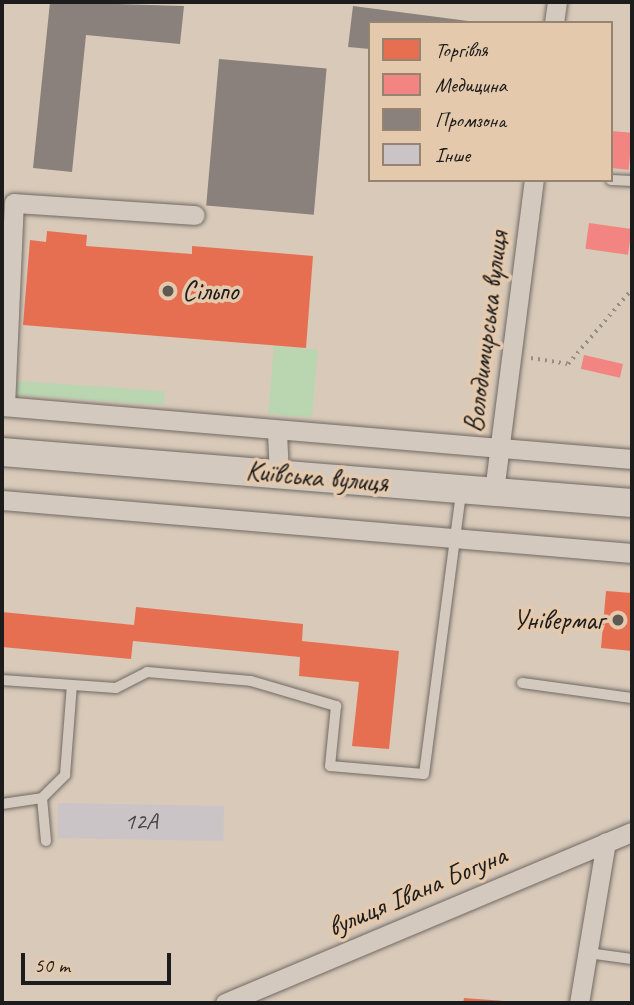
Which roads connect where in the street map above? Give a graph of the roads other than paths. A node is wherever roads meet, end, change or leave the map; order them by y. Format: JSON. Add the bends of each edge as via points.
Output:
{"nodes":[{"id":1,"x":557,"y":2,"type":"edge"},
{"id":2,"x":554,"y":21,"type":"edge"},
{"id":3,"x":613,"y":180,"type":"edge"},
{"id":4,"x":632,"y":181,"type":"edge"},
{"id":5,"x":534,"y":182,"type":"edge"},
{"id":6,"x":195,"y":215,"type":"dead end"},
{"id":7,"x":3,"y":406,"type":"edge"},
{"id":8,"x":277,"y":432,"type":"junction"},
{"id":9,"x":500,"y":448,"type":"junction"},
{"id":10,"x":2,"y":452,"type":"edge"},
{"id":11,"x":632,"y":459,"type":"edge"},
{"id":12,"x":279,"y":474,"type":"junction"},
{"id":13,"x":461,"y":488,"type":"junction"},
{"id":14,"x":494,"y":491,"type":"junction"},
{"id":15,"x":2,"y":500,"type":"edge"},
{"id":16,"x":632,"y":503,"type":"edge"},
{"id":17,"x":455,"y":538,"type":"junction"},
{"id":18,"x":632,"y":553,"type":"edge"},
{"id":19,"x":2,"y":680,"type":"edge"},
{"id":20,"x":522,"y":683,"type":"dead end"},
{"id":21,"x":72,"y":685,"type":"junction"},
{"id":22,"x":632,"y":698,"type":"edge"},
{"id":23,"x":42,"y":798,"type":"junction"},
{"id":24,"x":2,"y":804,"type":"edge"},
{"id":25,"x":632,"y":832,"type":"edge"},
{"id":26,"x":46,"y":841,"type":"dead end"},
{"id":27,"x":606,"y":842,"type":"junction"},
{"id":28,"x":588,"y":953,"type":"junction"},
{"id":29,"x":632,"y":958,"type":"edge"},
{"id":30,"x":225,"y":1003,"type":"edge"},
{"id":31,"x":579,"y":1003,"type":"edge"}],
"edges":[{"from":1,"to":2,"type":"street"},
{"from":3,"to":4,"type":"lane"},
{"from":5,"to":9,"type":"street","name":"Володимирська вулиця"},
{"from":6,"to":7,"type":"street","via":[[15,203]]},
{"from":7,"to":8,"type":"street"},
{"from":8,"to":9,"type":"street"},
{"from":8,"to":12,"type":"street"},
{"from":9,"to":11,"type":"street"},
{"from":9,"to":14,"type":"street","name":"Володимирська вулиця"},
{"from":10,"to":12,"type":"main road","name":"Київська вулиця"},
{"from":12,"to":13,"type":"main road","name":"Київська вулиця"},
{"from":13,"to":14,"type":"main road","name":"Київська вулиця"},
{"from":13,"to":17,"type":"lane"},
{"from":14,"to":16,"type":"main road","name":"Київська вулиця"},
{"from":15,"to":17,"type":"street"},
{"from":17,"to":18,"type":"street"},
{"from":17,"to":21,"type":"lane","via":[[424,775],[330,766],[336,706],[251,681],[147,672],[116,688]]},
{"from":19,"to":21,"type":"lane"},
{"from":20,"to":22,"type":"lane"},
{"from":21,"to":23,"type":"lane","via":[[65,775]]},
{"from":23,"to":24,"type":"lane"},
{"from":23,"to":26,"type":"lane"},
{"from":25,"to":27,"type":"street","name":"вулиця Івана Богуна"},
{"from":27,"to":28,"type":"street"},
{"from":27,"to":30,"type":"street","name":"вулиця Івана Богуна"},
{"from":28,"to":29,"type":"lane"},
{"from":28,"to":31,"type":"street"}]}
